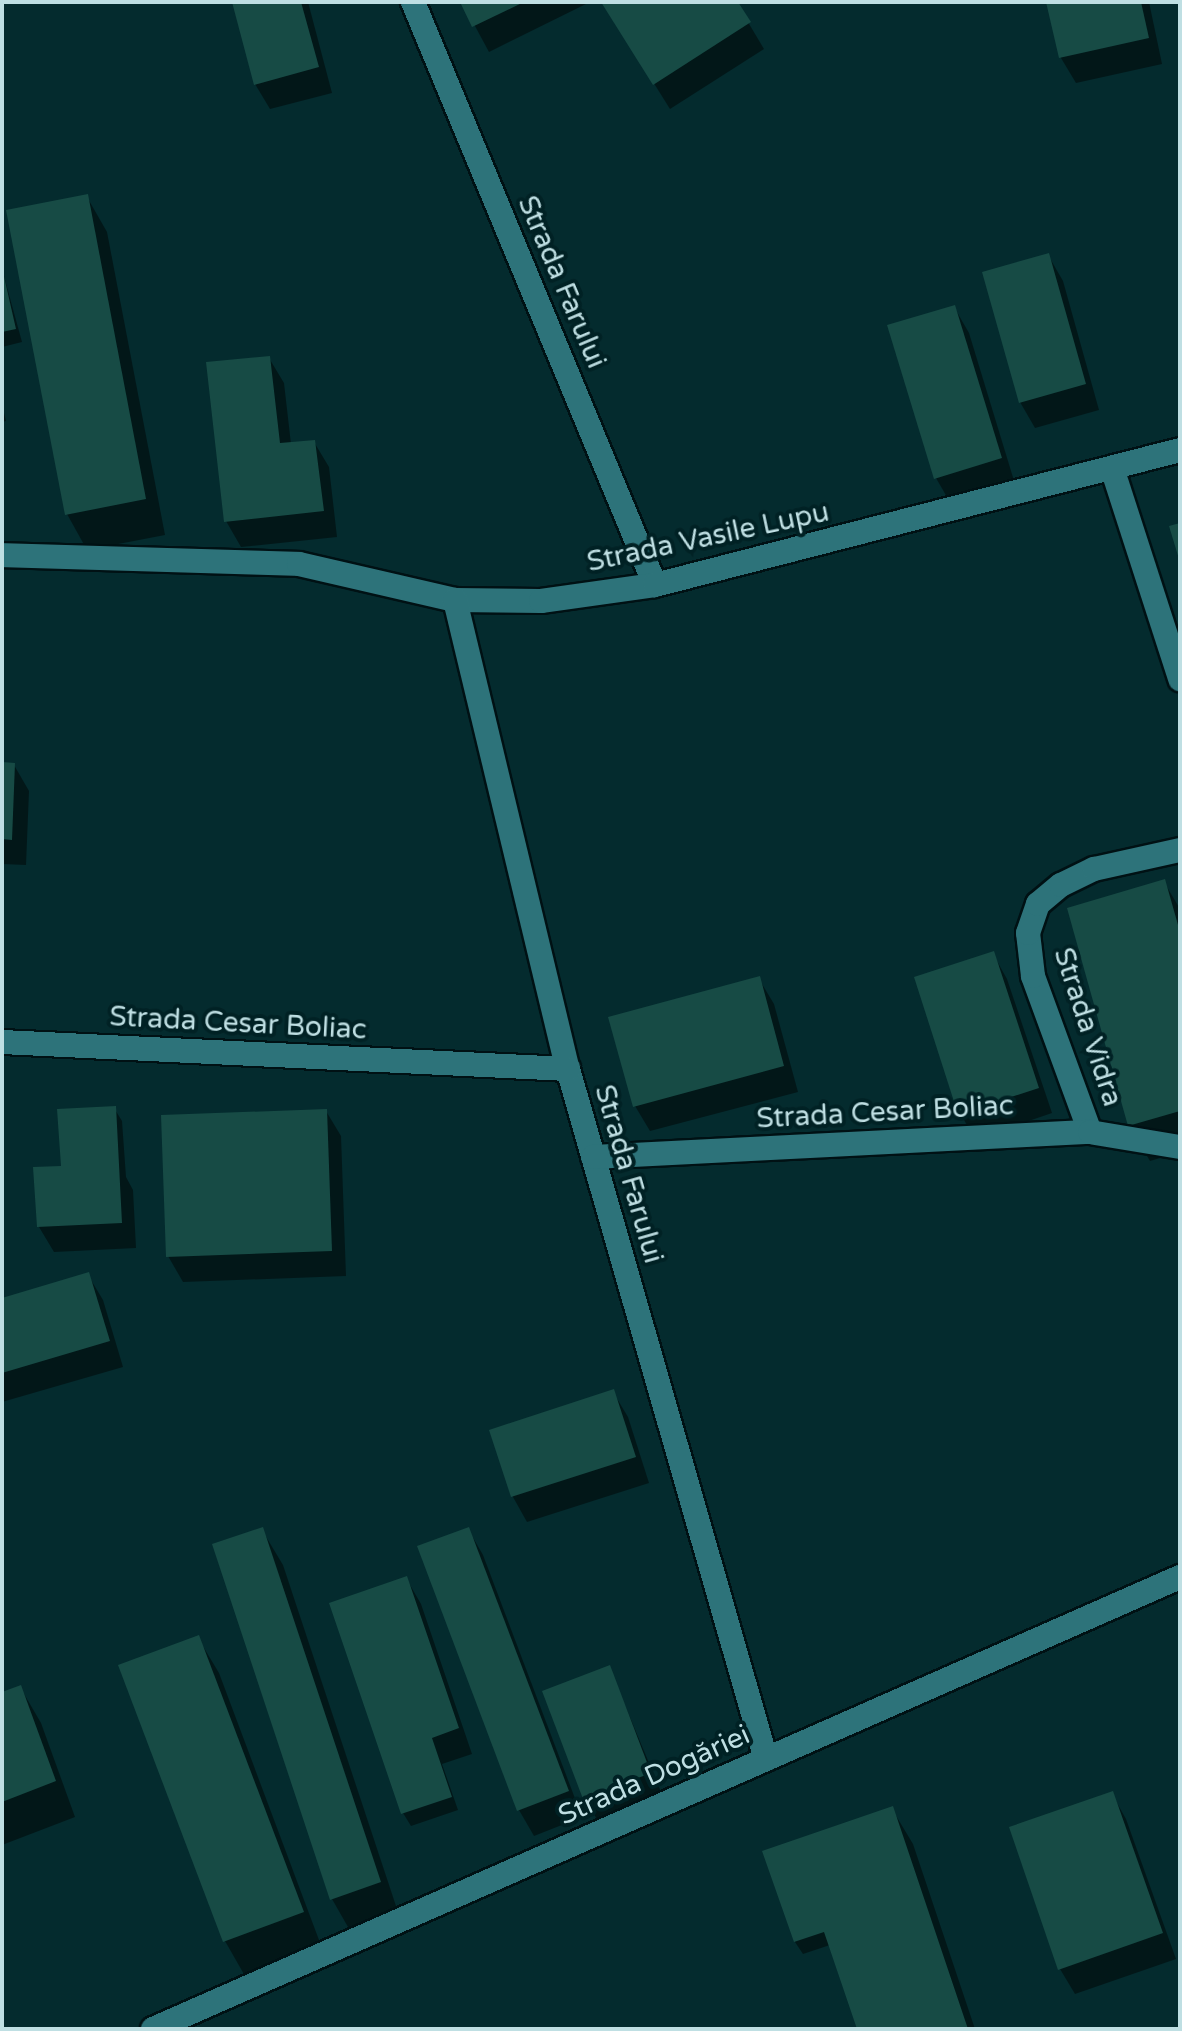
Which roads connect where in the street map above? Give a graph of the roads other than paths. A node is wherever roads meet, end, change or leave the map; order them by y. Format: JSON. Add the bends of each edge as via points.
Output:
{"nodes":[{"id":1,"x":413,"y":2,"type":"edge"},
{"id":2,"x":1180,"y":450,"type":"edge"},
{"id":3,"x":1113,"y":471,"type":"junction"},
{"id":4,"x":2,"y":555,"type":"edge"},
{"id":5,"x":655,"y":585,"type":"junction"},
{"id":6,"x":455,"y":600,"type":"junction"},
{"id":7,"x":1180,"y":679,"type":"edge"},
{"id":8,"x":1180,"y":850,"type":"edge"},
{"id":9,"x":2,"y":1042,"type":"edge"},
{"id":10,"x":568,"y":1069,"type":"junction"},
{"id":11,"x":1090,"y":1132,"type":"junction"},
{"id":12,"x":1180,"y":1147,"type":"edge"},
{"id":13,"x":593,"y":1157,"type":"junction"},
{"id":14,"x":1180,"y":1577,"type":"edge"},
{"id":15,"x":766,"y":1759,"type":"junction"},
{"id":16,"x":153,"y":2029,"type":"edge"}],
"edges":[{"from":1,"to":5,"type":"street","name":"Strada Farului"},
{"from":2,"to":3,"type":"street","name":"Strada Vasile Lupu"},
{"from":3,"to":5,"type":"street","name":"Strada Vasile Lupu"},
{"from":3,"to":7,"type":"street"},
{"from":4,"to":6,"type":"street","name":"Strada Vasile Lupu","via":[[299,564]]},
{"from":5,"to":6,"type":"street","name":"Strada Vasile Lupu","via":[[541,601]]},
{"from":6,"to":10,"type":"street","name":"Strada Farului"},
{"from":8,"to":11,"type":"street","name":"Strada Vidra","via":[[1094,869],[1061,885],[1038,904],[1028,933],[1033,976]]},
{"from":9,"to":10,"type":"street","name":"Strada Cesar Boliac"},
{"from":10,"to":13,"type":"street","name":"Strada Farului"},
{"from":11,"to":12,"type":"street","name":"Strada Cesar Boliac"},
{"from":11,"to":13,"type":"street","name":"Strada Cesar Boliac"},
{"from":13,"to":15,"type":"street","name":"Strada Farului"},
{"from":14,"to":15,"type":"street","name":"Strada Dogăriei"},
{"from":15,"to":16,"type":"street","name":"Strada Dogăriei"}]}
